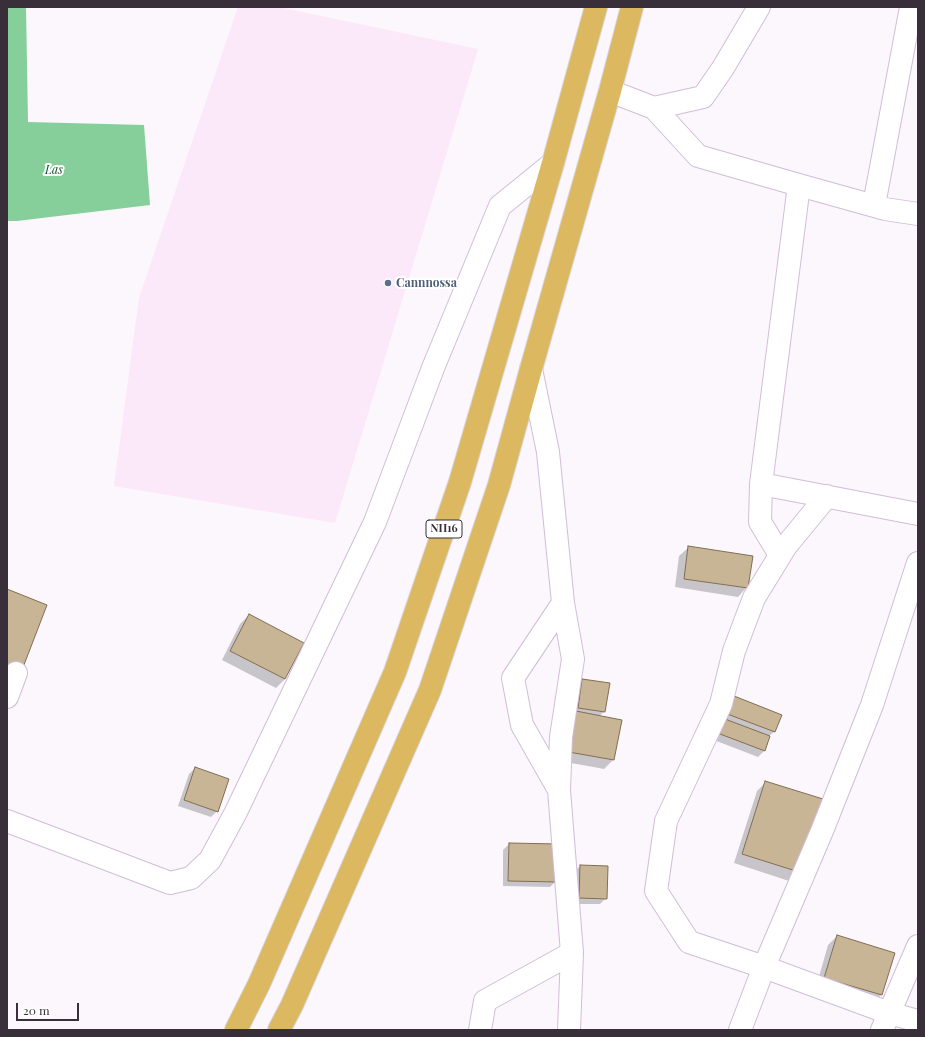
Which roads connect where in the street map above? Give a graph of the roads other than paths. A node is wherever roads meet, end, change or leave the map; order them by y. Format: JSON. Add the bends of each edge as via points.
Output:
{"nodes":[{"id":1,"x":596,"y":7,"type":"edge"},
{"id":2,"x":632,"y":7,"type":"edge"},
{"id":3,"x":759,"y":7,"type":"edge"},
{"id":4,"x":911,"y":7,"type":"edge"},
{"id":5,"x":610,"y":91,"type":"junction"},
{"id":6,"x":654,"y":108,"type":"junction"},
{"id":7,"x":553,"y":163,"type":"junction"},
{"id":8,"x":800,"y":185,"type":"junction"},
{"id":9,"x":874,"y":206,"type":"junction"},
{"id":10,"x":918,"y":214,"type":"edge"},
{"id":11,"x":531,"y":369,"type":"junction"},
{"id":12,"x":761,"y":484,"type":"junction"},
{"id":13,"x":827,"y":496,"type":"junction"},
{"id":14,"x":918,"y":514,"type":"edge"},
{"id":15,"x":780,"y":555,"type":"junction"},
{"id":16,"x":918,"y":563,"type":"edge"},
{"id":17,"x":563,"y":603,"type":"junction"},
{"id":18,"x":16,"y":673,"type":"dead end"},
{"id":19,"x":7,"y":697,"type":"edge"},
{"id":20,"x":559,"y":790,"type":"junction"},
{"id":21,"x":7,"y":821,"type":"edge"},
{"id":22,"x":918,"y":946,"type":"edge"},
{"id":23,"x":572,"y":953,"type":"junction"},
{"id":24,"x":764,"y":967,"type":"junction"},
{"id":25,"x":885,"y":1021,"type":"edge"},
{"id":26,"x":918,"y":1021,"type":"edge"},
{"id":27,"x":236,"y":1030,"type":"edge"},
{"id":28,"x":279,"y":1030,"type":"edge"},
{"id":29,"x":480,"y":1030,"type":"edge"},
{"id":30,"x":569,"y":1030,"type":"edge"},
{"id":31,"x":740,"y":1030,"type":"edge"}],
"edges":[{"from":1,"to":7,"type":"highway","number":"NH16"},
{"from":2,"to":5,"type":"highway"},
{"from":3,"to":6,"type":"street","via":[[703,97]]},
{"from":4,"to":9,"type":"street"},
{"from":5,"to":6,"type":"street"},
{"from":5,"to":11,"type":"highway"},
{"from":6,"to":8,"type":"street","via":[[698,156]]},
{"from":7,"to":21,"type":"street","via":[[500,206],[433,368],[375,522],[235,814],[210,860],[191,878],[170,883]]},
{"from":7,"to":27,"type":"highway","number":"NH16","via":[[460,482],[394,672],[259,984]]},
{"from":8,"to":9,"type":"street"},
{"from":8,"to":12,"type":"street"},
{"from":9,"to":10,"type":"street"},
{"from":11,"to":17,"type":"street","via":[[548,452]]},
{"from":11,"to":28,"type":"highway","via":[[499,485],[430,690]]},
{"from":12,"to":13,"type":"street"},
{"from":12,"to":15,"type":"street","via":[[760,522]]},
{"from":13,"to":14,"type":"street"},
{"from":13,"to":15,"type":"street"},
{"from":15,"to":24,"type":"street","via":[[754,598],[734,651],[721,704],[666,821],[656,891],[689,942]]},
{"from":16,"to":24,"type":"street","via":[[872,705]]},
{"from":17,"to":20,"type":"street","via":[[573,659],[561,737]]},
{"from":17,"to":20,"type":"street","via":[[513,678],[522,725]]},
{"from":18,"to":19,"type":"street"},
{"from":20,"to":23,"type":"street"},
{"from":22,"to":25,"type":"street"},
{"from":23,"to":29,"type":"street","via":[[485,1001]]},
{"from":23,"to":30,"type":"street"},
{"from":24,"to":25,"type":"street"},
{"from":24,"to":31,"type":"street"},
{"from":25,"to":26,"type":"street"}]}
